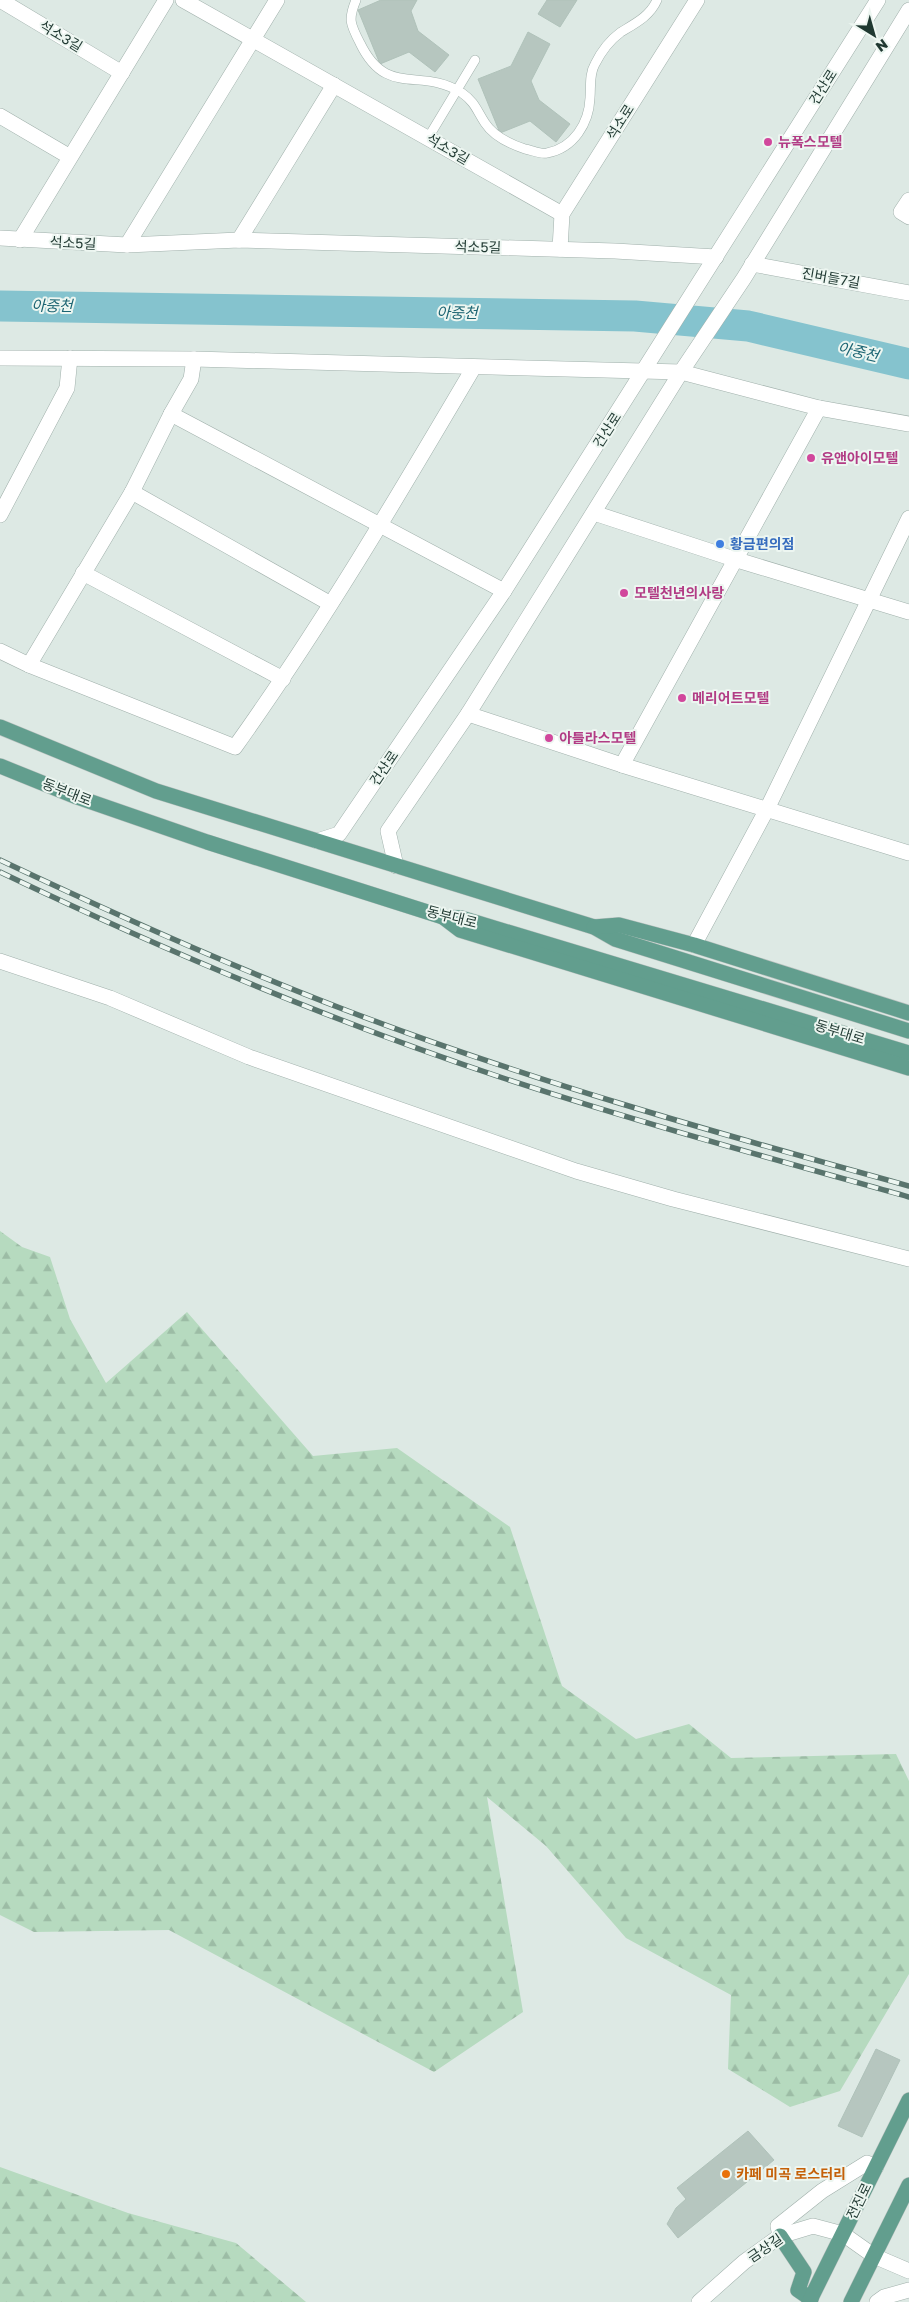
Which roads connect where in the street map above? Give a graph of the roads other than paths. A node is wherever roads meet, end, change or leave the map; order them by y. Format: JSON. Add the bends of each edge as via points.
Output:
{"nodes":[{"id":1,"x":0,"y":0,"type":"edge"},
{"id":2,"x":166,"y":0,"type":"edge"},
{"id":3,"x":183,"y":0,"type":"edge"},
{"id":4,"x":277,"y":0,"type":"edge"},
{"id":5,"x":356,"y":0,"type":"edge"},
{"id":6,"x":658,"y":0,"type":"edge"},
{"id":7,"x":697,"y":0,"type":"edge"},
{"id":8,"x":878,"y":0,"type":"edge"},
{"id":9,"x":909,"y":10,"type":"edge"},
{"id":10,"x":253,"y":39,"type":"junction"},
{"id":11,"x":475,"y":60,"type":"dead end"},
{"id":12,"x":122,"y":72,"type":"junction"},
{"id":13,"x":334,"y":86,"type":"junction"},
{"id":14,"x":457,"y":90,"type":"junction"},
{"id":15,"x":0,"y":116,"type":"edge"},
{"id":16,"x":428,"y":138,"type":"junction"},
{"id":17,"x":70,"y":157,"type":"junction"},
{"id":18,"x":909,"y":200,"type":"edge"},
{"id":19,"x":562,"y":214,"type":"junction"},
{"id":20,"x":909,"y":217,"type":"edge"},
{"id":21,"x":0,"y":238,"type":"edge"},
{"id":22,"x":20,"y":240,"type":"junction"},
{"id":23,"x":239,"y":240,"type":"junction"},
{"id":24,"x":127,"y":245,"type":"junction"},
{"id":25,"x":560,"y":249,"type":"junction"},
{"id":26,"x":713,"y":262,"type":"junction"},
{"id":27,"x":752,"y":264,"type":"junction"},
{"id":28,"x":909,"y":293,"type":"edge"},
{"id":29,"x":0,"y":358,"type":"edge"},
{"id":30,"x":70,"y":358,"type":"junction"},
{"id":31,"x":194,"y":359,"type":"junction"},
{"id":32,"x":474,"y":367,"type":"junction"},
{"id":33,"x":644,"y":371,"type":"junction"},
{"id":34,"x":681,"y":372,"type":"junction"},
{"id":35,"x":819,"y":408,"type":"junction"},
{"id":36,"x":171,"y":414,"type":"junction"},
{"id":37,"x":909,"y":424,"type":"edge"},
{"id":38,"x":132,"y":492,"type":"junction"},
{"id":39,"x":594,"y":513,"type":"junction"},
{"id":40,"x":0,"y":515,"type":"edge"},
{"id":41,"x":909,"y":518,"type":"edge"},
{"id":42,"x":381,"y":524,"type":"junction"},
{"id":43,"x":734,"y":559,"type":"junction"},
{"id":44,"x":83,"y":573,"type":"junction"},
{"id":45,"x":504,"y":591,"type":"junction"},
{"id":46,"x":869,"y":600,"type":"junction"},
{"id":47,"x":329,"y":603,"type":"junction"},
{"id":48,"x":909,"y":612,"type":"edge"},
{"id":49,"x":0,"y":651,"type":"edge"},
{"id":50,"x":29,"y":665,"type":"junction"},
{"id":51,"x":283,"y":679,"type":"junction"},
{"id":52,"x":468,"y":714,"type":"junction"},
{"id":53,"x":0,"y":727,"type":"edge"},
{"id":54,"x":622,"y":765,"type":"junction"},
{"id":55,"x":0,"y":766,"type":"edge"},
{"id":56,"x":767,"y":809,"type":"junction"},
{"id":57,"x":317,"y":842,"type":"junction"},
{"id":58,"x":909,"y":853,"type":"edge"},
{"id":59,"x":396,"y":866,"type":"junction"},
{"id":60,"x":443,"y":917,"type":"junction"},
{"id":61,"x":594,"y":927,"type":"junction"},
{"id":62,"x":694,"y":945,"type":"junction"},
{"id":63,"x":0,"y":961,"type":"edge"},
{"id":64,"x":909,"y":1013,"type":"edge"},
{"id":65,"x":909,"y":1031,"type":"edge"},
{"id":66,"x":909,"y":1053,"type":"edge"},
{"id":67,"x":909,"y":1068,"type":"edge"},
{"id":68,"x":909,"y":1259,"type":"edge"},
{"id":69,"x":909,"y":2100,"type":"edge"},
{"id":70,"x":876,"y":2167,"type":"junction"},
{"id":71,"x":909,"y":2185,"type":"edge"},
{"id":72,"x":843,"y":2234,"type":"junction"},
{"id":73,"x":780,"y":2236,"type":"junction"},
{"id":74,"x":874,"y":2256,"type":"junction"},
{"id":75,"x":909,"y":2271,"type":"edge"},
{"id":76,"x":909,"y":2290,"type":"edge"},
{"id":77,"x":810,"y":2301,"type":"edge"},
{"id":78,"x":699,"y":2302,"type":"edge"},
{"id":79,"x":851,"y":2302,"type":"edge"},
{"id":80,"x":877,"y":2302,"type":"edge"}],
"edges":[{"from":1,"to":12,"type":"street","name":"석소3길"},
{"from":2,"to":12,"type":"street"},
{"from":3,"to":10,"type":"street","name":"석소3길"},
{"from":4,"to":10,"type":"street"},
{"from":5,"to":14,"type":"lane","via":[[350,14],[352,28],[375,67],[385,74],[420,79]]},
{"from":6,"to":14,"type":"lane","via":[[653,9],[634,26],[620,33],[600,55],[594,66],[584,126],[562,148],[546,154],[511,144],[498,136],[485,123],[471,100]]},
{"from":7,"to":19,"type":"street","name":"석소로"},
{"from":8,"to":26,"type":"street","name":"건산로"},
{"from":9,"to":27,"type":"street"},
{"from":10,"to":13,"type":"street","name":"석소3길"},
{"from":10,"to":24,"type":"street"},
{"from":11,"to":14,"type":"lane"},
{"from":12,"to":17,"type":"street"},
{"from":13,"to":16,"type":"street","name":"석소3길"},
{"from":13,"to":23,"type":"street"},
{"from":14,"to":16,"type":"lane"},
{"from":15,"to":17,"type":"street"},
{"from":16,"to":19,"type":"street","name":"석소3길"},
{"from":17,"to":22,"type":"street"},
{"from":18,"to":20,"type":"street","via":[[901,212]]},
{"from":19,"to":25,"type":"street","name":"석소로"},
{"from":21,"to":22,"type":"street","name":"석소5길"},
{"from":22,"to":24,"type":"street","name":"석소5길"},
{"from":23,"to":24,"type":"street","name":"석소5길"},
{"from":23,"to":25,"type":"street","name":"석소5길"},
{"from":25,"to":26,"type":"street","name":"석소5길"},
{"from":26,"to":33,"type":"street","name":"건산로"},
{"from":27,"to":28,"type":"street","name":"진버들7길"},
{"from":27,"to":34,"type":"street"},
{"from":29,"to":30,"type":"street"},
{"from":30,"to":31,"type":"street"},
{"from":30,"to":40,"type":"street","via":[[67,388]]},
{"from":31,"to":32,"type":"street"},
{"from":31,"to":36,"type":"street","via":[[191,379]]},
{"from":32,"to":33,"type":"street"},
{"from":32,"to":42,"type":"street"},
{"from":33,"to":34,"type":"street"},
{"from":33,"to":45,"type":"street","name":"건산로"},
{"from":34,"to":35,"type":"street"},
{"from":34,"to":39,"type":"street"},
{"from":35,"to":37,"type":"street"},
{"from":35,"to":43,"type":"street"},
{"from":36,"to":38,"type":"street"},
{"from":36,"to":42,"type":"street"},
{"from":38,"to":44,"type":"street"},
{"from":38,"to":47,"type":"street"},
{"from":39,"to":43,"type":"street"},
{"from":39,"to":52,"type":"street"},
{"from":41,"to":46,"type":"street"},
{"from":42,"to":45,"type":"street"},
{"from":42,"to":47,"type":"street"},
{"from":43,"to":46,"type":"street"},
{"from":43,"to":54,"type":"street"},
{"from":44,"to":50,"type":"street"},
{"from":44,"to":51,"type":"street"},
{"from":45,"to":57,"type":"street","name":"건산로","via":[[339,834]]},
{"from":46,"to":48,"type":"street"},
{"from":46,"to":56,"type":"street"},
{"from":47,"to":51,"type":"street"},
{"from":49,"to":50,"type":"street"},
{"from":50,"to":51,"type":"street","via":[[235,747]]},
{"from":52,"to":54,"type":"street"},
{"from":52,"to":59,"type":"street","via":[[388,831]]},
{"from":53,"to":57,"type":"main road","name":"동부대로","via":[[156,791]]},
{"from":54,"to":56,"type":"street"},
{"from":55,"to":60,"type":"main road","name":"동부대로","via":[[77,797],[207,842]]},
{"from":56,"to":58,"type":"street"},
{"from":56,"to":62,"type":"street"},
{"from":57,"to":59,"type":"main road","name":"동부대로"},
{"from":59,"to":61,"type":"main road","name":"동부대로"},
{"from":60,"to":66,"type":"main road","name":"동부대로","via":[[461,918]]},
{"from":60,"to":67,"type":"main road","via":[[460,930]]},
{"from":61,"to":62,"type":"main road","name":"동부대로","via":[[619,925]]},
{"from":61,"to":65,"type":"main road","name":"동부대로","via":[[616,939]]},
{"from":62,"to":64,"type":"main road","name":"동부대로"},
{"from":63,"to":68,"type":"street","via":[[110,998],[249,1056],[576,1171]]},
{"from":69,"to":70,"type":"main road","name":"전진로"},
{"from":70,"to":72,"type":"main road","name":"전진로"},
{"from":70,"to":73,"type":"street","via":[[867,2163],[822,2191],[778,2226]]},
{"from":71,"to":74,"type":"main road"},
{"from":72,"to":73,"type":"street","name":"금상길","via":[[813,2226]]},
{"from":72,"to":74,"type":"street"},
{"from":72,"to":77,"type":"main road","name":"전진로"},
{"from":73,"to":77,"type":"main road","via":[[804,2272],[798,2290]]},
{"from":73,"to":78,"type":"street","name":"금상길","via":[[744,2262]]},
{"from":74,"to":75,"type":"street"},
{"from":74,"to":79,"type":"main road"},
{"from":76,"to":80,"type":"street"}]}
